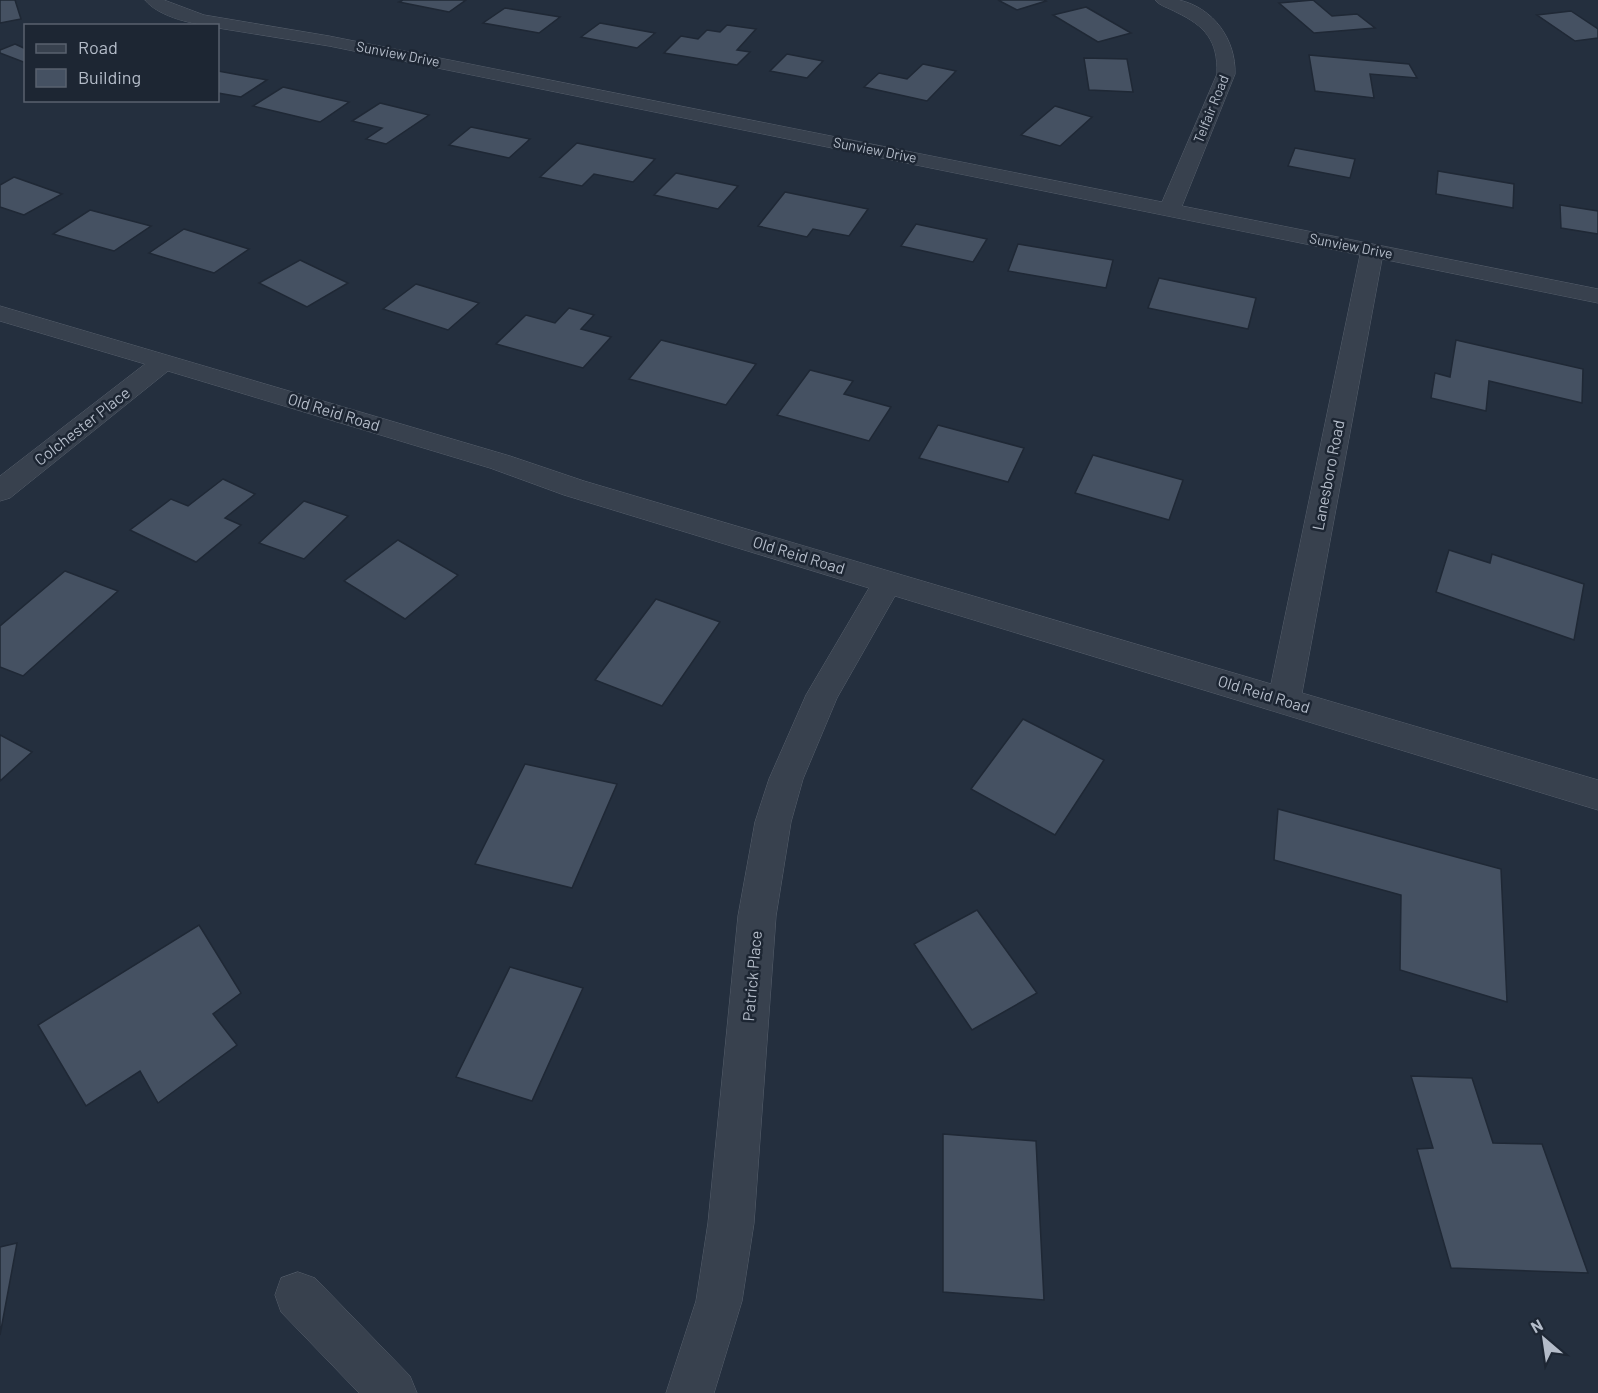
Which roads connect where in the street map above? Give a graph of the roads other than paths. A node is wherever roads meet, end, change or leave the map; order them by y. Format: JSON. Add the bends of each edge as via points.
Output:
{"nodes":[{"id":1,"x":154,"y":0,"type":"edge"},
{"id":2,"x":1164,"y":0,"type":"edge"},
{"id":3,"x":1169,"y":210,"type":"junction"},
{"id":4,"x":1372,"y":250,"type":"junction"},
{"id":5,"x":1598,"y":296,"type":"edge"},
{"id":6,"x":0,"y":313,"type":"edge"},
{"id":7,"x":165,"y":361,"type":"junction"},
{"id":8,"x":0,"y":491,"type":"edge"},
{"id":9,"x":888,"y":582,"type":"junction"},
{"id":10,"x":1284,"y":700,"type":"junction"},
{"id":11,"x":1598,"y":795,"type":"edge"},
{"id":12,"x":298,"y":1295,"type":"dead end"},
{"id":13,"x":393,"y":1393,"type":"edge"},
{"id":14,"x":690,"y":1393,"type":"edge"}],
"edges":[{"from":1,"to":3,"type":"street","name":"Sunview Drive","via":[[200,20],[330,41]]},
{"from":2,"to":3,"type":"street","name":"Telfair Road","via":[[1206,22],[1222,40],[1229,57],[1226,74]]},
{"from":3,"to":4,"type":"street","name":"Sunview Drive"},
{"from":4,"to":5,"type":"street","name":"Sunview Drive"},
{"from":4,"to":10,"type":"street","name":"Lanesboro Road"},
{"from":6,"to":7,"type":"street","name":"Old Reid Road"},
{"from":7,"to":8,"type":"street","name":"Colchester Place"},
{"from":7,"to":9,"type":"street","name":"Old Reid Road"},
{"from":9,"to":10,"type":"street","name":"Old Reid Road"},
{"from":9,"to":14,"type":"street","name":"Patrick Place","via":[[822,695],[786,779],[773,822],[757,916],[731,1223],[719,1301]]},
{"from":10,"to":11,"type":"street","name":"Old Reid Road"},
{"from":12,"to":13,"type":"street"}]}
